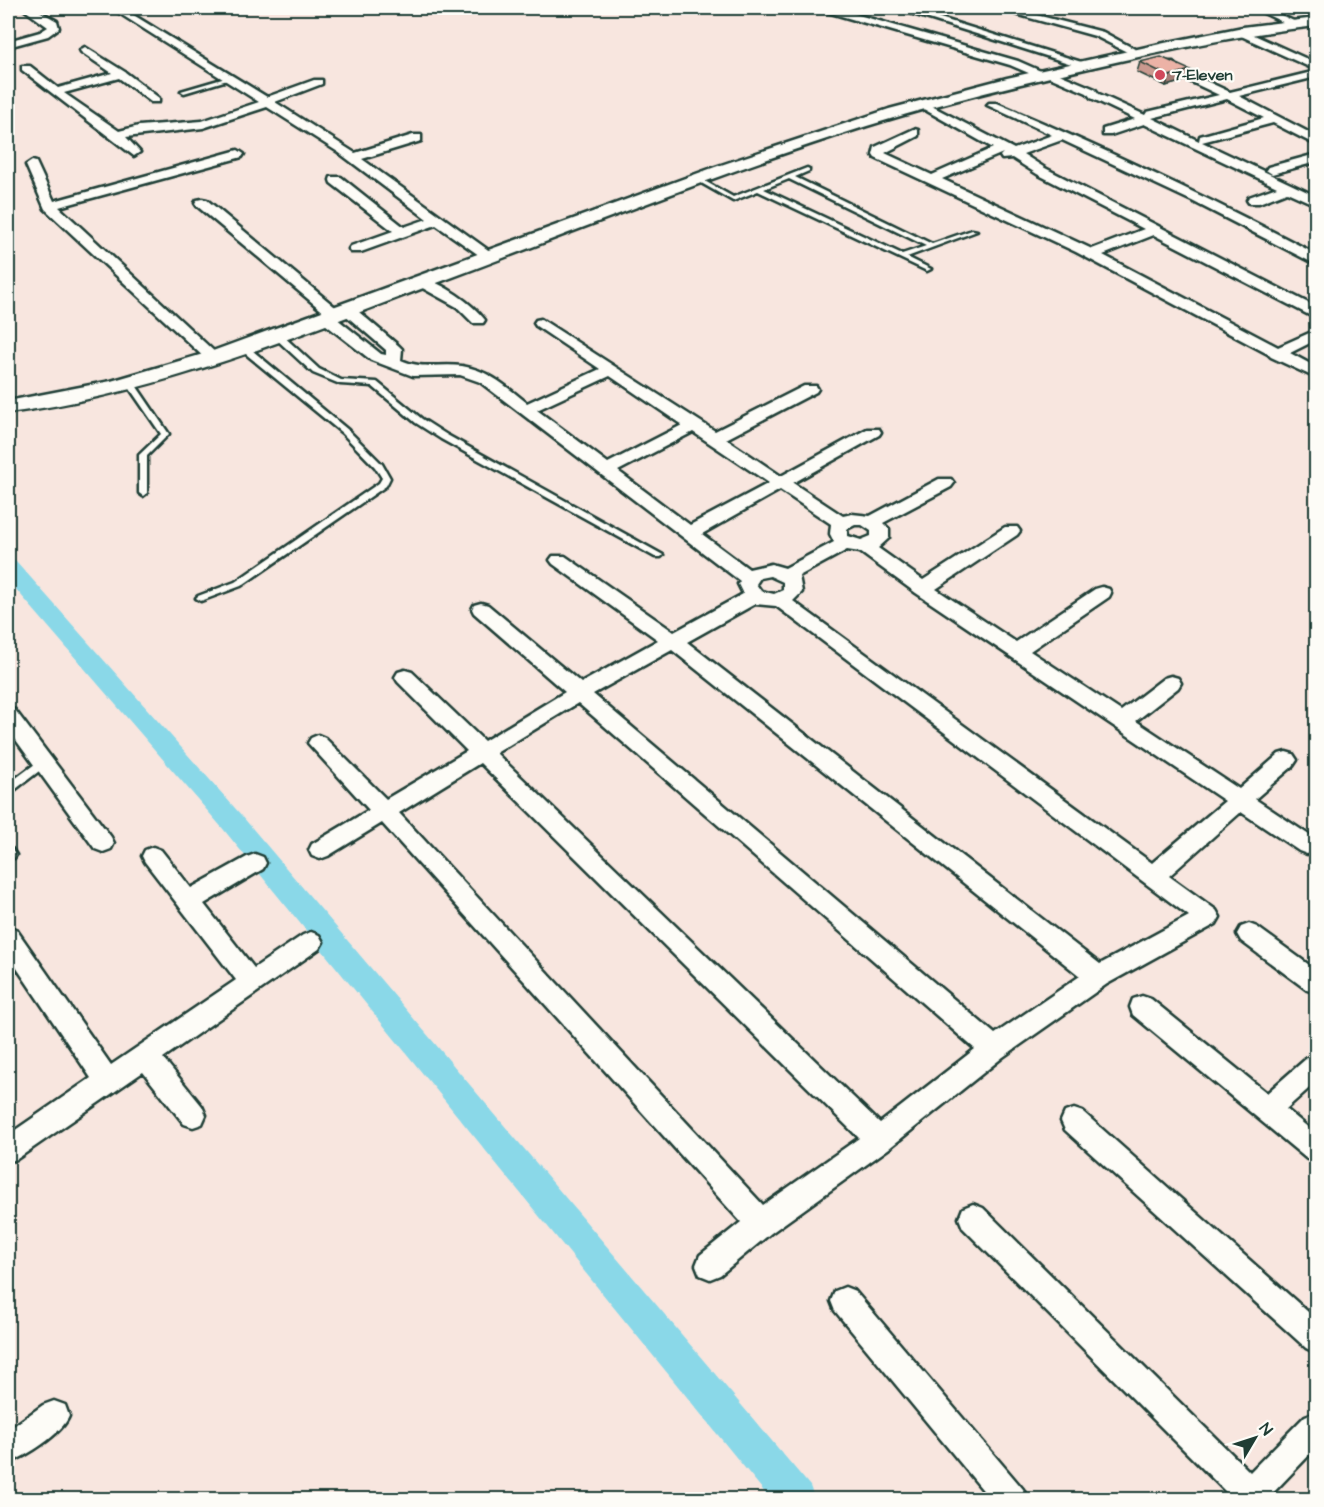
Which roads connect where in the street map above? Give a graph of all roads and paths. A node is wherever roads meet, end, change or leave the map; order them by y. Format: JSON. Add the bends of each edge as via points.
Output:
{"nodes":[{"id":1,"x":27,"y":8,"type":"edge"},
{"id":2,"x":116,"y":8,"type":"edge"},
{"id":3,"x":801,"y":8,"type":"edge"},
{"id":4,"x":809,"y":8,"type":"edge"},
{"id":5,"x":899,"y":8,"type":"edge"},
{"id":6,"x":999,"y":8,"type":"edge"},
{"id":7,"x":1258,"y":8,"type":"edge"},
{"id":8,"x":828,"y":9,"type":"edge"},
{"id":9,"x":1317,"y":22,"type":"edge"},
{"id":10,"x":1296,"y":24,"type":"junction"},
{"id":11,"x":1243,"y":33,"type":"junction"},
{"id":12,"x":8,"y":44,"type":"edge"},
{"id":13,"x":85,"y":50,"type":"dead end"},
{"id":14,"x":1142,"y":52,"type":"junction"},
{"id":15,"x":1090,"y":63,"type":"junction"},
{"id":16,"x":1317,"y":67,"type":"edge"},
{"id":17,"x":26,"y":68,"type":"dead end"},
{"id":18,"x":122,"y":74,"type":"junction"},
{"id":19,"x":1316,"y":74,"type":"edge"},
{"id":20,"x":1051,"y":76,"type":"junction"},
{"id":21,"x":231,"y":78,"type":"junction"},
{"id":22,"x":318,"y":82,"type":"dead end"},
{"id":23,"x":184,"y":91,"type":"dead end"},
{"id":24,"x":56,"y":92,"type":"junction"},
{"id":25,"x":1227,"y":95,"type":"junction"},
{"id":26,"x":155,"y":100,"type":"dead end"},
{"id":27,"x":269,"y":101,"type":"junction"},
{"id":28,"x":993,"y":105,"type":"dead end"},
{"id":29,"x":916,"y":107,"type":"junction"},
{"id":30,"x":1148,"y":117,"type":"junction"},
{"id":31,"x":1275,"y":119,"type":"junction"},
{"id":32,"x":954,"y":121,"type":"junction"},
{"id":33,"x":1308,"y":124,"type":"dead end"},
{"id":34,"x":941,"y":126,"type":"junction"},
{"id":35,"x":1292,"y":128,"type":"junction"},
{"id":36,"x":1107,"y":132,"type":"dead end"},
{"id":37,"x":914,"y":133,"type":"dead end"},
{"id":38,"x":117,"y":135,"type":"junction"},
{"id":39,"x":1064,"y":135,"type":"junction"},
{"id":40,"x":417,"y":138,"type":"dead end"},
{"id":41,"x":1204,"y":139,"type":"dead end"},
{"id":42,"x":1317,"y":141,"type":"edge"},
{"id":43,"x":134,"y":152,"type":"dead end"},
{"id":44,"x":1003,"y":153,"type":"junction"},
{"id":45,"x":238,"y":154,"type":"dead end"},
{"id":46,"x":354,"y":157,"type":"junction"},
{"id":47,"x":1317,"y":158,"type":"edge"},
{"id":48,"x":32,"y":165,"type":"dead end"},
{"id":49,"x":807,"y":170,"type":"dead end"},
{"id":50,"x":1272,"y":170,"type":"dead end"},
{"id":51,"x":790,"y":177,"type":"junction"},
{"id":52,"x":336,"y":180,"type":"dead end"},
{"id":53,"x":699,"y":180,"type":"junction"},
{"id":54,"x":930,"y":180,"type":"junction"},
{"id":55,"x":1289,"y":187,"type":"junction"},
{"id":56,"x":758,"y":189,"type":"junction"},
{"id":57,"x":1254,"y":200,"type":"dead end"},
{"id":58,"x":1317,"y":201,"type":"edge"},
{"id":59,"x":202,"y":202,"type":"dead end"},
{"id":60,"x":51,"y":206,"type":"junction"},
{"id":61,"x":437,"y":220,"type":"junction"},
{"id":62,"x":1154,"y":230,"type":"junction"},
{"id":63,"x":974,"y":231,"type":"dead end"},
{"id":64,"x":402,"y":232,"type":"junction"},
{"id":65,"x":932,"y":246,"type":"junction"},
{"id":66,"x":356,"y":249,"type":"dead end"},
{"id":67,"x":1093,"y":255,"type":"junction"},
{"id":68,"x":491,"y":257,"type":"junction"},
{"id":69,"x":901,"y":257,"type":"junction"},
{"id":70,"x":1317,"y":258,"type":"edge"},
{"id":71,"x":927,"y":269,"type":"dead end"},
{"id":72,"x":422,"y":282,"type":"junction"},
{"id":73,"x":1317,"y":313,"type":"edge"},
{"id":74,"x":336,"y":314,"type":"junction"},
{"id":75,"x":478,"y":320,"type":"dead end"},
{"id":76,"x":541,"y":323,"type":"dead end"},
{"id":77,"x":1317,"y":333,"type":"edge"},
{"id":78,"x":277,"y":335,"type":"junction"},
{"id":79,"x":244,"y":348,"type":"junction"},
{"id":80,"x":1276,"y":354,"type":"junction"},
{"id":81,"x":213,"y":358,"type":"junction"},
{"id":82,"x":393,"y":362,"type":"junction"},
{"id":83,"x":610,"y":370,"type":"junction"},
{"id":84,"x":1317,"y":373,"type":"edge"},
{"id":85,"x":130,"y":382,"type":"junction"},
{"id":86,"x":810,"y":389,"type":"dead end"},
{"id":87,"x":8,"y":407,"type":"edge"},
{"id":88,"x":525,"y":410,"type":"junction"},
{"id":89,"x":692,"y":426,"type":"junction"},
{"id":90,"x":873,"y":432,"type":"dead end"},
{"id":91,"x":712,"y":439,"type":"junction"},
{"id":92,"x":606,"y":471,"type":"junction"},
{"id":93,"x":780,"y":483,"type":"junction"},
{"id":94,"x":945,"y":483,"type":"dead end"},
{"id":95,"x":143,"y":493,"type":"dead end"},
{"id":96,"x":872,"y":522,"type":"junction"},
{"id":97,"x":841,"y":523,"type":"junction"},
{"id":98,"x":1011,"y":531,"type":"dead end"},
{"id":99,"x":690,"y":533,"type":"junction"},
{"id":100,"x":855,"y":544,"type":"junction"},
{"id":101,"x":658,"y":555,"type":"dead end"},
{"id":102,"x":559,"y":560,"type":"dead end"},
{"id":103,"x":787,"y":575,"type":"junction"},
{"id":104,"x":752,"y":587,"type":"junction"},
{"id":105,"x":923,"y":589,"type":"junction"},
{"id":106,"x":1102,"y":593,"type":"dead end"},
{"id":107,"x":201,"y":598,"type":"dead end"},
{"id":108,"x":780,"y":600,"type":"junction"},
{"id":109,"x":481,"y":609,"type":"dead end"},
{"id":110,"x":674,"y":642,"type":"junction"},
{"id":111,"x":1016,"y":651,"type":"junction"},
{"id":112,"x":405,"y":677,"type":"dead end"},
{"id":113,"x":1171,"y":683,"type":"dead end"},
{"id":114,"x":579,"y":693,"type":"junction"},
{"id":115,"x":8,"y":715,"type":"edge"},
{"id":116,"x":1121,"y":720,"type":"junction"},
{"id":117,"x":318,"y":743,"type":"dead end"},
{"id":118,"x":480,"y":752,"type":"junction"},
{"id":119,"x":1286,"y":760,"type":"dead end"},
{"id":120,"x":43,"y":762,"type":"junction"},
{"id":121,"x":8,"y":789,"type":"edge"},
{"id":122,"x":1240,"y":799,"type":"junction"},
{"id":123,"x":384,"y":811,"type":"junction"},
{"id":124,"x":103,"y":843,"type":"dead end"},
{"id":125,"x":1306,"y":845,"type":"dead end"},
{"id":126,"x":320,"y":850,"type":"dead end"},
{"id":127,"x":153,"y":856,"type":"dead end"},
{"id":128,"x":255,"y":863,"type":"dead end"},
{"id":129,"x":1153,"y":876,"type":"junction"},
{"id":130,"x":189,"y":901,"type":"junction"},
{"id":131,"x":1249,"y":934,"type":"dead end"},
{"id":132,"x":8,"y":936,"type":"edge"},
{"id":133,"x":311,"y":942,"type":"dead end"},
{"id":134,"x":1098,"y":977,"type":"junction"},
{"id":135,"x":252,"y":983,"type":"junction"},
{"id":136,"x":1317,"y":983,"type":"edge"},
{"id":137,"x":1142,"y":1007,"type":"dead end"},
{"id":138,"x":994,"y":1049,"type":"junction"},
{"id":139,"x":146,"y":1056,"type":"junction"},
{"id":140,"x":1317,"y":1066,"type":"edge"},
{"id":141,"x":108,"y":1082,"type":"junction"},
{"id":142,"x":1269,"y":1109,"type":"junction"},
{"id":143,"x":193,"y":1115,"type":"dead end"},
{"id":144,"x":1074,"y":1121,"type":"dead end"},
{"id":145,"x":879,"y":1140,"type":"junction"},
{"id":146,"x":8,"y":1150,"type":"edge"},
{"id":147,"x":1317,"y":1150,"type":"edge"},
{"id":148,"x":973,"y":1218,"type":"dead end"},
{"id":149,"x":760,"y":1223,"type":"junction"},
{"id":150,"x":710,"y":1265,"type":"dead end"},
{"id":151,"x":845,"y":1301,"type":"dead end"},
{"id":152,"x":1317,"y":1338,"type":"edge"},
{"id":153,"x":54,"y":1416,"type":"dead end"},
{"id":154,"x":1317,"y":1427,"type":"edge"},
{"id":155,"x":8,"y":1448,"type":"edge"},
{"id":156,"x":1250,"y":1497,"type":"edge"},
{"id":157,"x":1012,"y":1500,"type":"edge"}],
"edges":[{"from":1,"to":12,"type":"street","via":[[53,23],[54,28]]},
{"from":2,"to":21,"type":"street"},
{"from":3,"to":4,"type":"street"},
{"from":5,"to":15,"type":"street"},
{"from":6,"to":14,"type":"street","via":[[1099,34]]},
{"from":7,"to":10,"type":"street"},
{"from":8,"to":20,"type":"street"},
{"from":9,"to":10,"type":"street"},
{"from":10,"to":11,"type":"street"},
{"from":11,"to":14,"type":"street"},
{"from":11,"to":16,"type":"street"},
{"from":13,"to":18,"type":"street"},
{"from":14,"to":15,"type":"street"},
{"from":14,"to":25,"type":"street"},
{"from":15,"to":20,"type":"street"},
{"from":17,"to":24,"type":"street"},
{"from":18,"to":24,"type":"street"},
{"from":18,"to":26,"type":"street"},
{"from":19,"to":25,"type":"street"},
{"from":20,"to":29,"type":"street"},
{"from":20,"to":30,"type":"street"},
{"from":21,"to":23,"type":"lane"},
{"from":21,"to":27,"type":"street"},
{"from":22,"to":27,"type":"street"},
{"from":24,"to":38,"type":"street"},
{"from":25,"to":30,"type":"street"},
{"from":25,"to":31,"type":"street"},
{"from":27,"to":38,"type":"street","via":[[203,124]]},
{"from":27,"to":46,"type":"street"},
{"from":28,"to":39,"type":"street"},
{"from":29,"to":32,"type":"street"},
{"from":29,"to":34,"type":"street"},
{"from":29,"to":53,"type":"street"},
{"from":30,"to":36,"type":"street"},
{"from":30,"to":55,"type":"street"},
{"from":31,"to":35,"type":"street"},
{"from":31,"to":41,"type":"street"},
{"from":32,"to":34,"type":"street"},
{"from":32,"to":44,"type":"street"},
{"from":33,"to":35,"type":"street"},
{"from":34,"to":44,"type":"street"},
{"from":35,"to":42,"type":"street"},
{"from":37,"to":54,"type":"street","via":[[878,152]]},
{"from":38,"to":43,"type":"street"},
{"from":39,"to":44,"type":"street"},
{"from":39,"to":70,"type":"street"},
{"from":40,"to":46,"type":"street"},
{"from":44,"to":54,"type":"street"},
{"from":44,"to":62,"type":"street"},
{"from":45,"to":60,"type":"street"},
{"from":46,"to":61,"type":"street"},
{"from":47,"to":50,"type":"street"},
{"from":48,"to":60,"type":"street"},
{"from":49,"to":51,"type":"lane"},
{"from":51,"to":56,"type":"lane"},
{"from":51,"to":65,"type":"lane"},
{"from":52,"to":64,"type":"street"},
{"from":53,"to":56,"type":"lane","via":[[733,199]]},
{"from":53,"to":68,"type":"street"},
{"from":54,"to":67,"type":"street"},
{"from":55,"to":57,"type":"street"},
{"from":55,"to":58,"type":"street"},
{"from":56,"to":69,"type":"lane"},
{"from":59,"to":74,"type":"street"},
{"from":60,"to":81,"type":"street"},
{"from":61,"to":64,"type":"street"},
{"from":61,"to":68,"type":"street"},
{"from":62,"to":67,"type":"street"},
{"from":62,"to":73,"type":"street"},
{"from":63,"to":65,"type":"lane"},
{"from":64,"to":66,"type":"street"},
{"from":65,"to":69,"type":"lane"},
{"from":67,"to":80,"type":"street"},
{"from":68,"to":72,"type":"street"},
{"from":69,"to":71,"type":"lane"},
{"from":72,"to":74,"type":"street"},
{"from":72,"to":75,"type":"street","via":[[462,304]]},
{"from":74,"to":78,"type":"street"},
{"from":74,"to":82,"type":"street","via":[[376,357]]},
{"from":74,"to":82,"type":"street","via":[[394,349]]},
{"from":76,"to":83,"type":"street"},
{"from":77,"to":80,"type":"street"},
{"from":78,"to":79,"type":"street"},
{"from":78,"to":101,"type":"lane","via":[[316,371],[340,382],[374,384],[444,437]]},
{"from":79,"to":81,"type":"street"},
{"from":79,"to":107,"type":"lane","via":[[381,466],[386,478],[383,484],[238,584]]},
{"from":80,"to":84,"type":"street"},
{"from":81,"to":85,"type":"street"},
{"from":82,"to":88,"type":"street","via":[[412,371],[471,371]]},
{"from":83,"to":88,"type":"street"},
{"from":83,"to":89,"type":"street"},
{"from":85,"to":87,"type":"street","via":[[63,399]]},
{"from":85,"to":95,"type":"lane","via":[[165,434],[144,455]]},
{"from":86,"to":91,"type":"street"},
{"from":88,"to":92,"type":"street"},
{"from":89,"to":91,"type":"street"},
{"from":89,"to":92,"type":"street"},
{"from":90,"to":93,"type":"street"},
{"from":91,"to":93,"type":"street"},
{"from":92,"to":99,"type":"street"},
{"from":93,"to":97,"type":"street"},
{"from":93,"to":99,"type":"street"},
{"from":94,"to":96,"type":"street"},
{"from":96,"to":97,"type":"street","via":[[852,519]]},
{"from":96,"to":100,"type":"street","via":[[880,529],[880,538],[873,544]]},
{"from":97,"to":100,"type":"street","via":[[837,531],[841,539]]},
{"from":98,"to":105,"type":"street"},
{"from":99,"to":104,"type":"street"},
{"from":100,"to":103,"type":"street"},
{"from":100,"to":105,"type":"street"},
{"from":102,"to":110,"type":"street"},
{"from":103,"to":104,"type":"street","via":[[762,571]]},
{"from":103,"to":108,"type":"street","via":[[793,592]]},
{"from":104,"to":108,"type":"street","via":[[771,601]]},
{"from":104,"to":110,"type":"street"},
{"from":105,"to":111,"type":"street"},
{"from":106,"to":111,"type":"street"},
{"from":108,"to":129,"type":"street"},
{"from":109,"to":114,"type":"street"},
{"from":110,"to":114,"type":"street"},
{"from":110,"to":134,"type":"street"},
{"from":111,"to":116,"type":"street"},
{"from":112,"to":118,"type":"street"},
{"from":113,"to":116,"type":"street"},
{"from":114,"to":118,"type":"street"},
{"from":114,"to":138,"type":"street"},
{"from":115,"to":120,"type":"street"},
{"from":116,"to":122,"type":"street"},
{"from":117,"to":123,"type":"street"},
{"from":118,"to":123,"type":"street"},
{"from":118,"to":145,"type":"street"},
{"from":119,"to":122,"type":"street"},
{"from":120,"to":121,"type":"lane"},
{"from":120,"to":124,"type":"street"},
{"from":122,"to":125,"type":"street"},
{"from":122,"to":129,"type":"street"},
{"from":123,"to":126,"type":"street"},
{"from":123,"to":149,"type":"street"},
{"from":127,"to":130,"type":"street"},
{"from":128,"to":130,"type":"street"},
{"from":129,"to":134,"type":"street","via":[[1208,917]]},
{"from":130,"to":135,"type":"street"},
{"from":131,"to":136,"type":"street"},
{"from":132,"to":141,"type":"street"},
{"from":133,"to":135,"type":"street"},
{"from":134,"to":138,"type":"street"},
{"from":135,"to":139,"type":"street"},
{"from":137,"to":142,"type":"street"},
{"from":138,"to":145,"type":"street"},
{"from":139,"to":141,"type":"street"},
{"from":139,"to":143,"type":"street"},
{"from":140,"to":142,"type":"street"},
{"from":141,"to":146,"type":"street"},
{"from":142,"to":147,"type":"street"},
{"from":144,"to":152,"type":"street"},
{"from":145,"to":149,"type":"street"},
{"from":148,"to":156,"type":"street"},
{"from":149,"to":150,"type":"street"},
{"from":151,"to":157,"type":"street"},
{"from":153,"to":155,"type":"street"},
{"from":154,"to":156,"type":"street"}]}
